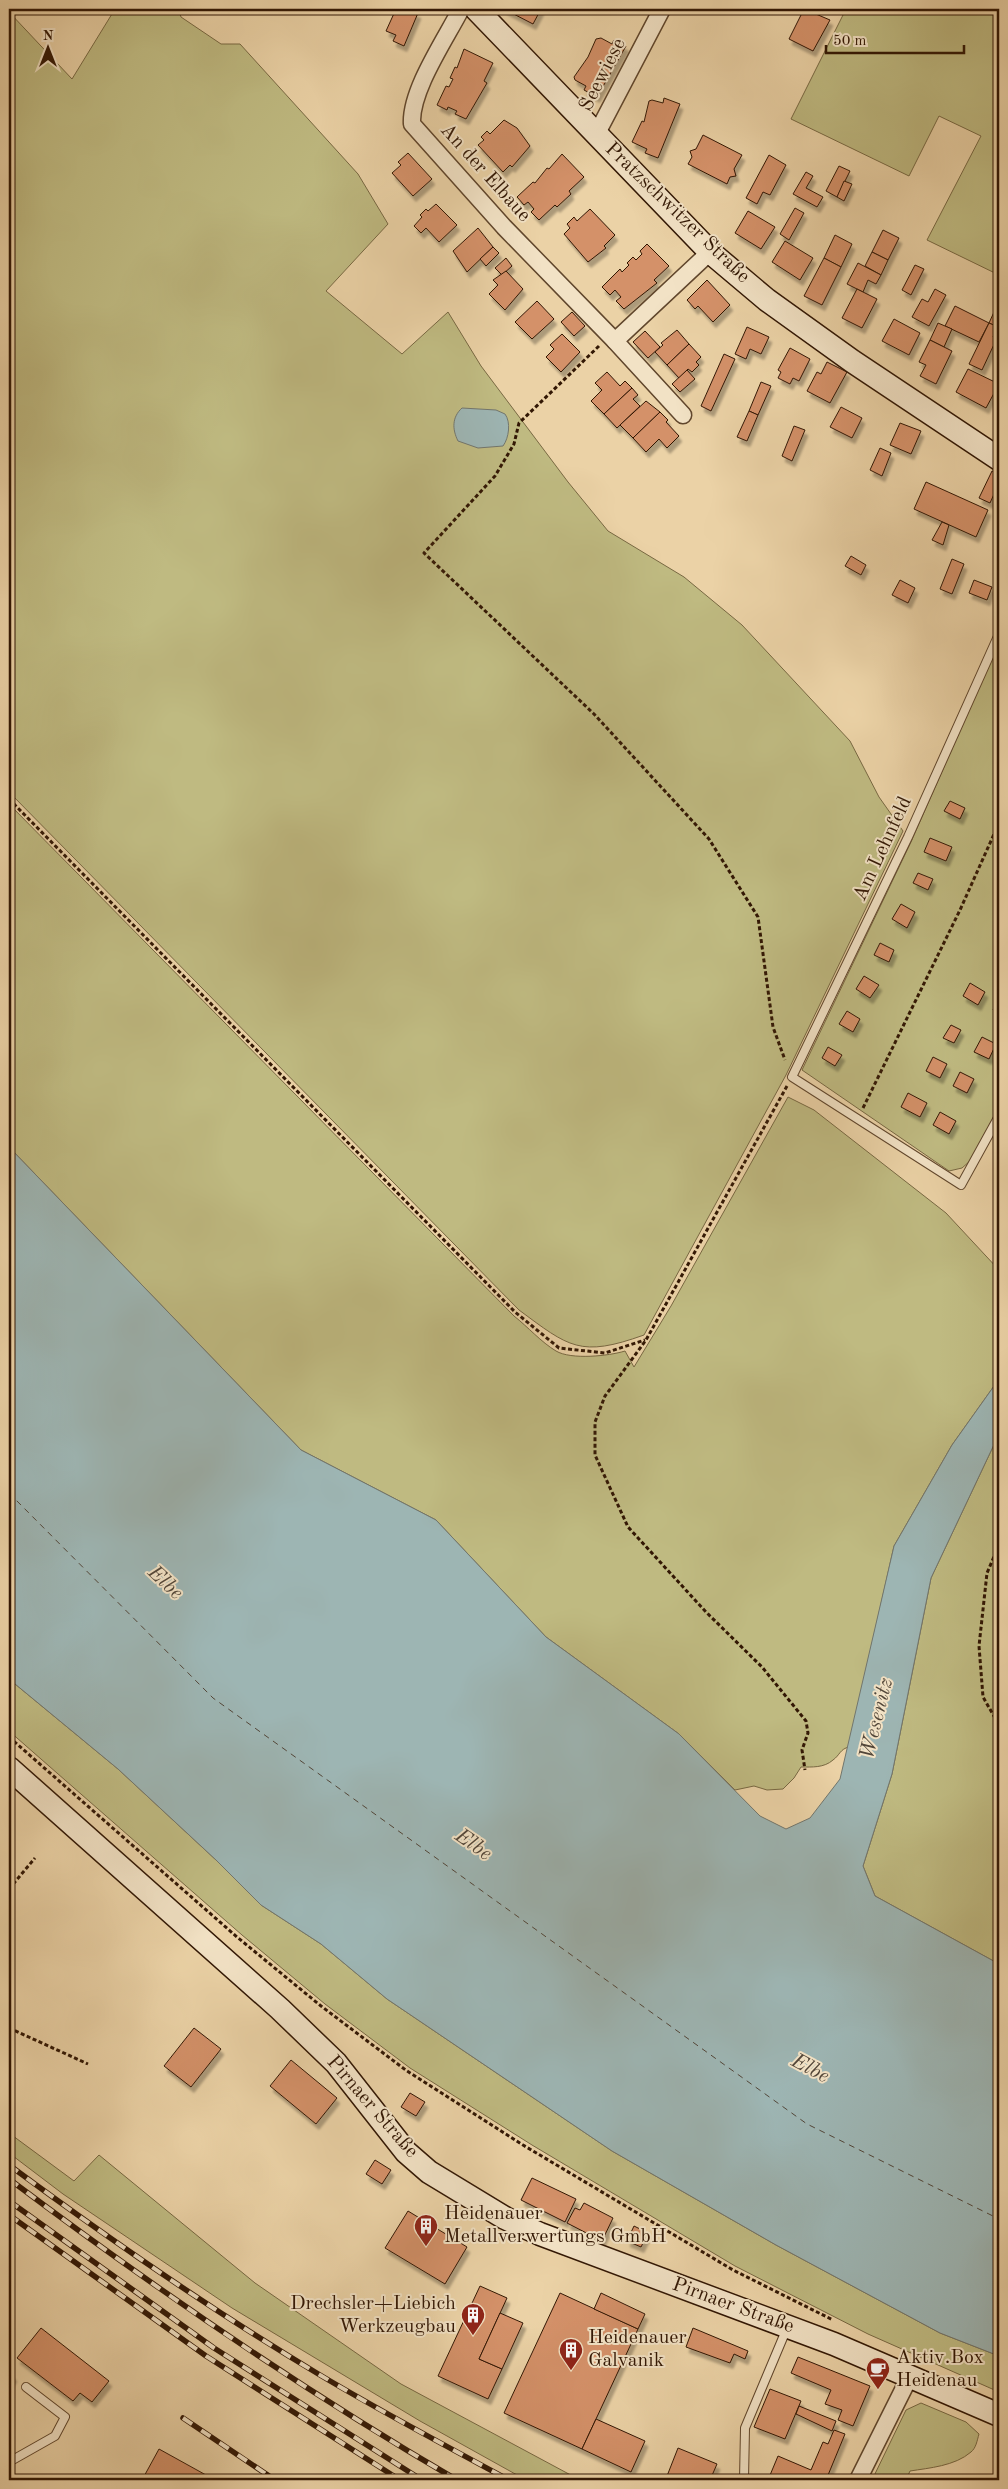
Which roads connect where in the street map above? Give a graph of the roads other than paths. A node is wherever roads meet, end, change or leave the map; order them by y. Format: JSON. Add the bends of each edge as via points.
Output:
{"nodes":[{"id":1,"x":461,"y":9,"type":"edge"},
{"id":2,"x":476,"y":9,"type":"edge"},
{"id":3,"x":662,"y":9,"type":"edge"},
{"id":4,"x":596,"y":135,"type":"junction"},
{"id":5,"x":710,"y":252,"type":"junction"},
{"id":6,"x":612,"y":338,"type":"junction"},
{"id":7,"x":683,"y":415,"type":"dead end"},
{"id":8,"x":999,"y":459,"type":"edge"},
{"id":9,"x":999,"y":634,"type":"edge"},
{"id":10,"x":999,"y":1116,"type":"edge"},
{"id":11,"x":9,"y":1768,"type":"edge"},
{"id":12,"x":788,"y":2327,"type":"junction"},
{"id":13,"x":910,"y":2376,"type":"junction"},
{"id":14,"x":26,"y":2387,"type":"dead end"},
{"id":15,"x":999,"y":2414,"type":"edge"},
{"id":16,"x":9,"y":2462,"type":"edge"},
{"id":17,"x":744,"y":2480,"type":"edge"},
{"id":18,"x":858,"y":2480,"type":"edge"}],
"edges":[{"from":1,"to":6,"type":"street","name":"An der Elbaue","via":[[417,94],[412,124],[504,227]]},
{"from":2,"to":4,"type":"street","name":"Pratzschwitzer Straße"},
{"from":3,"to":4,"type":"street","name":"Seewiese"},
{"from":4,"to":5,"type":"street","name":"Pratzschwitzer Straße"},
{"from":5,"to":6,"type":"street"},
{"from":5,"to":8,"type":"street","name":"Pratzschwitzer Straße","via":[[767,300],[852,361]]},
{"from":6,"to":7,"type":"street","name":"An der Elbaue"},
{"from":9,"to":10,"type":"lane","name":"Am Lehnfeld","via":[[908,837],[792,1077],[961,1185]]},
{"from":11,"to":12,"type":"street","name":"Pirnaer Straße","via":[[336,2063],[406,2152],[429,2172],[505,2218],[540,2234]]},
{"from":12,"to":13,"type":"street","name":"Pirnaer Straße"},
{"from":12,"to":17,"type":"lane","via":[[745,2428]]},
{"from":13,"to":15,"type":"street","name":"Pirnaer Straße"},
{"from":13,"to":18,"type":"street"},
{"from":14,"to":16,"type":"lane","via":[[65,2417],[55,2436]]}]}
